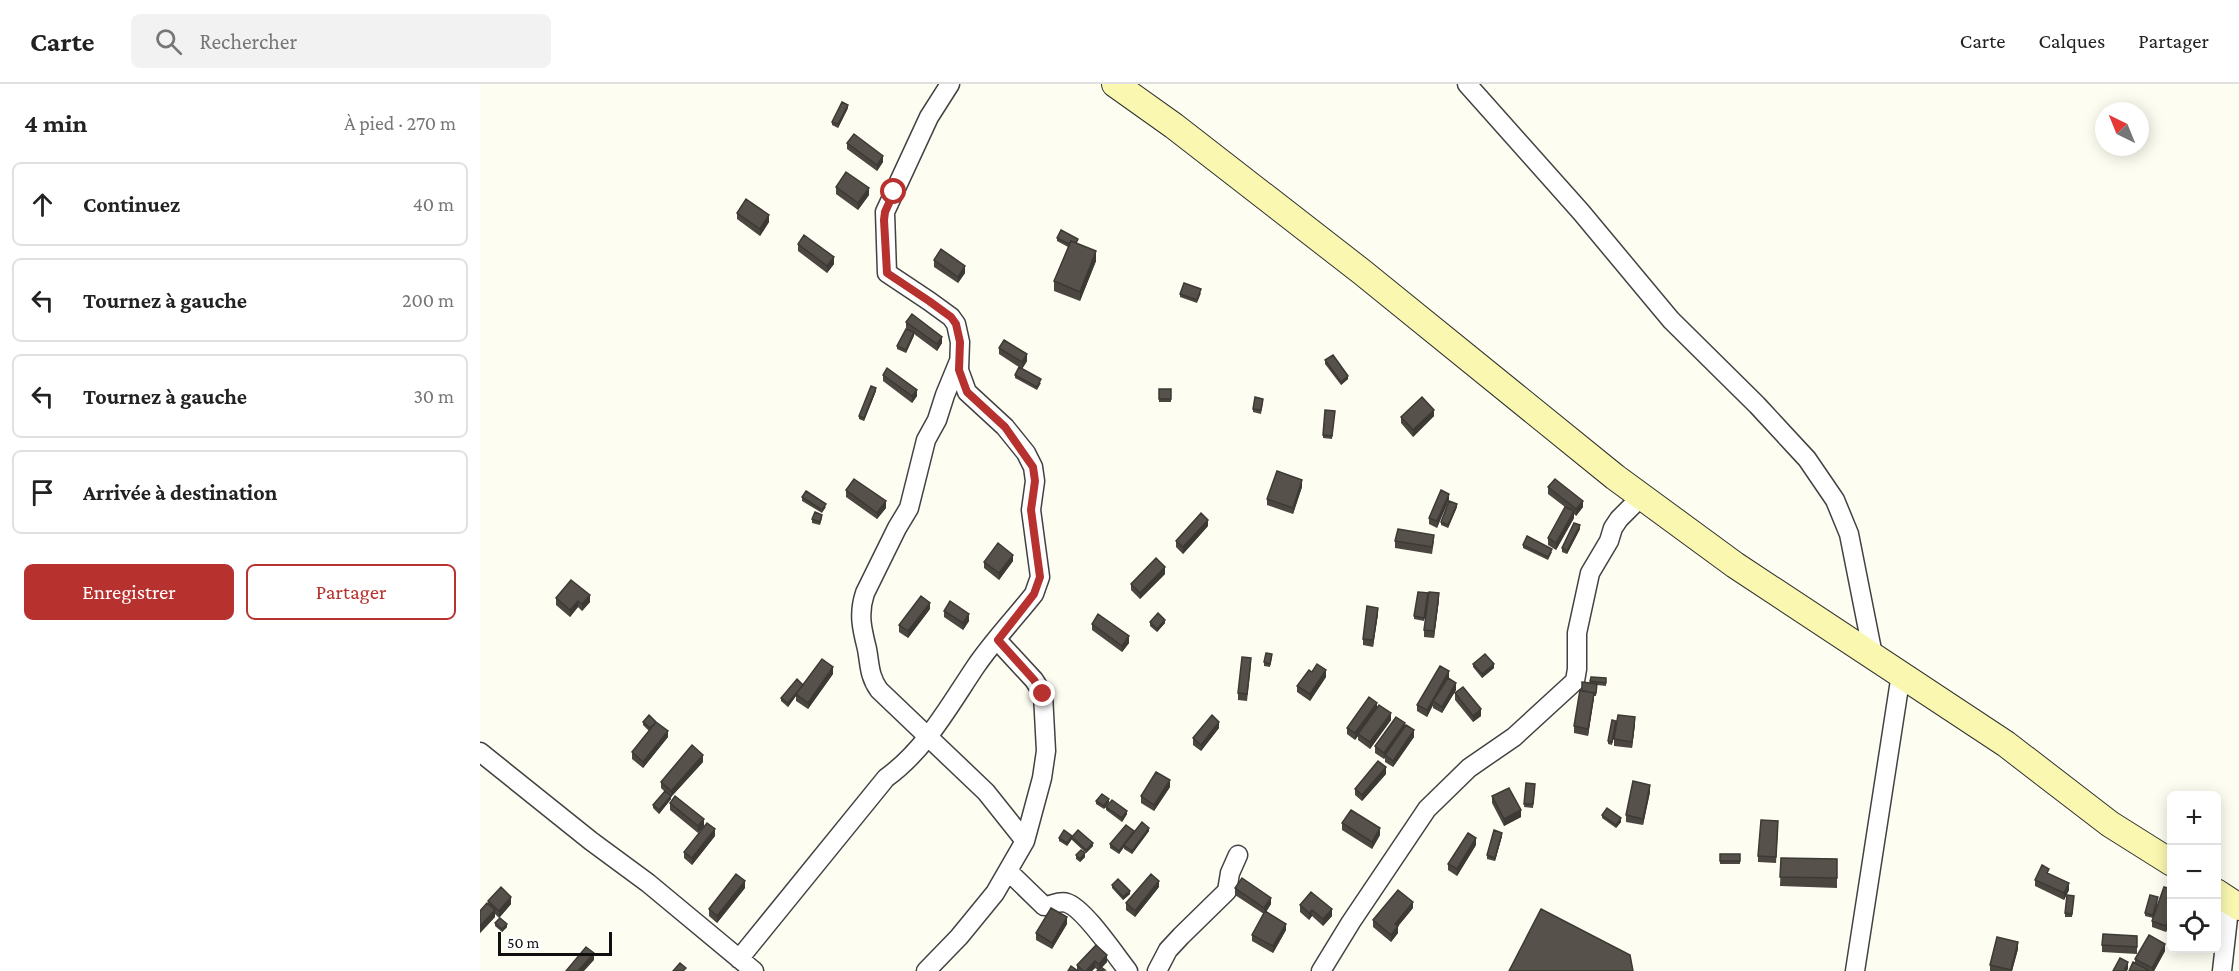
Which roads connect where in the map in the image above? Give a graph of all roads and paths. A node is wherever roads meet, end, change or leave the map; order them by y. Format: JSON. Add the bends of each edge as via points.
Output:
{"nodes":[{"id":1,"x":950,"y":84,"type":"edge"},
{"id":2,"x":1115,"y":84,"type":"edge"},
{"id":3,"x":1467,"y":84,"type":"edge"},
{"id":4,"x":959,"y":361,"type":"junction"},
{"id":5,"x":1642,"y":496,"type":"junction"},
{"id":6,"x":998,"y":640,"type":"junction"},
{"id":7,"x":1873,"y":655,"type":"junction"},
{"id":8,"x":1901,"y":674,"type":"junction"},
{"id":9,"x":929,"y":736,"type":"junction"},
{"id":10,"x":480,"y":752,"type":"edge"},
{"id":11,"x":1025,"y":841,"type":"junction"},
{"id":12,"x":1238,"y":855,"type":"dead end"},
{"id":13,"x":2167,"y":859,"type":"edge"},
{"id":14,"x":1008,"y":871,"type":"junction"},
{"id":15,"x":2228,"y":900,"type":"edge"},
{"id":16,"x":739,"y":959,"type":"junction"},
{"id":17,"x":754,"y":971,"type":"edge"},
{"id":18,"x":926,"y":971,"type":"edge"},
{"id":19,"x":1128,"y":971,"type":"edge"},
{"id":20,"x":1157,"y":971,"type":"edge"},
{"id":21,"x":1321,"y":971,"type":"edge"},
{"id":22,"x":1855,"y":971,"type":"edge"},
{"id":23,"x":2222,"y":971,"type":"edge"}],
"edges":[{"from":1,"to":4,"type":"street","via":[[929,117],[884,220],[887,273],[951,317],[959,332]]},
{"from":2,"to":5,"type":"main road","via":[[1362,272]]},
{"from":3,"to":7,"type":"street","via":[[1671,320],[1806,459],[1835,500],[1849,534]]},
{"from":4,"to":6,"type":"street","via":[[967,392],[1005,427],[1033,467],[1035,481],[1031,510],[1040,577],[1034,594]]},
{"from":4,"to":9,"type":"street","via":[[926,440],[909,508],[865,593],[860,615],[873,682]]},
{"from":5,"to":7,"type":"main road","via":[[1735,565]]},
{"from":5,"to":21,"type":"street","via":[[1619,519],[1590,573],[1577,633],[1575,681],[1514,737],[1469,768],[1427,809]]},
{"from":6,"to":9,"type":"street","via":[[976,665]]},
{"from":6,"to":11,"type":"street","via":[[1043,694],[1045,764]]},
{"from":7,"to":8,"type":"main road"},
{"from":8,"to":13,"type":"main road","via":[[2006,744],[2110,824]]},
{"from":8,"to":22,"type":"street"},
{"from":9,"to":11,"type":"street","via":[[986,792]]},
{"from":9,"to":16,"type":"street","via":[[886,778]]},
{"from":10,"to":16,"type":"street"},
{"from":11,"to":14,"type":"street"},
{"from":12,"to":20,"type":"street","via":[[1227,891],[1174,943]]},
{"from":14,"to":18,"type":"street","via":[[966,928]]},
{"from":14,"to":19,"type":"street","via":[[1044,906],[1070,904]]},
{"from":15,"to":23,"type":"street"},
{"from":16,"to":17,"type":"street"}]}
